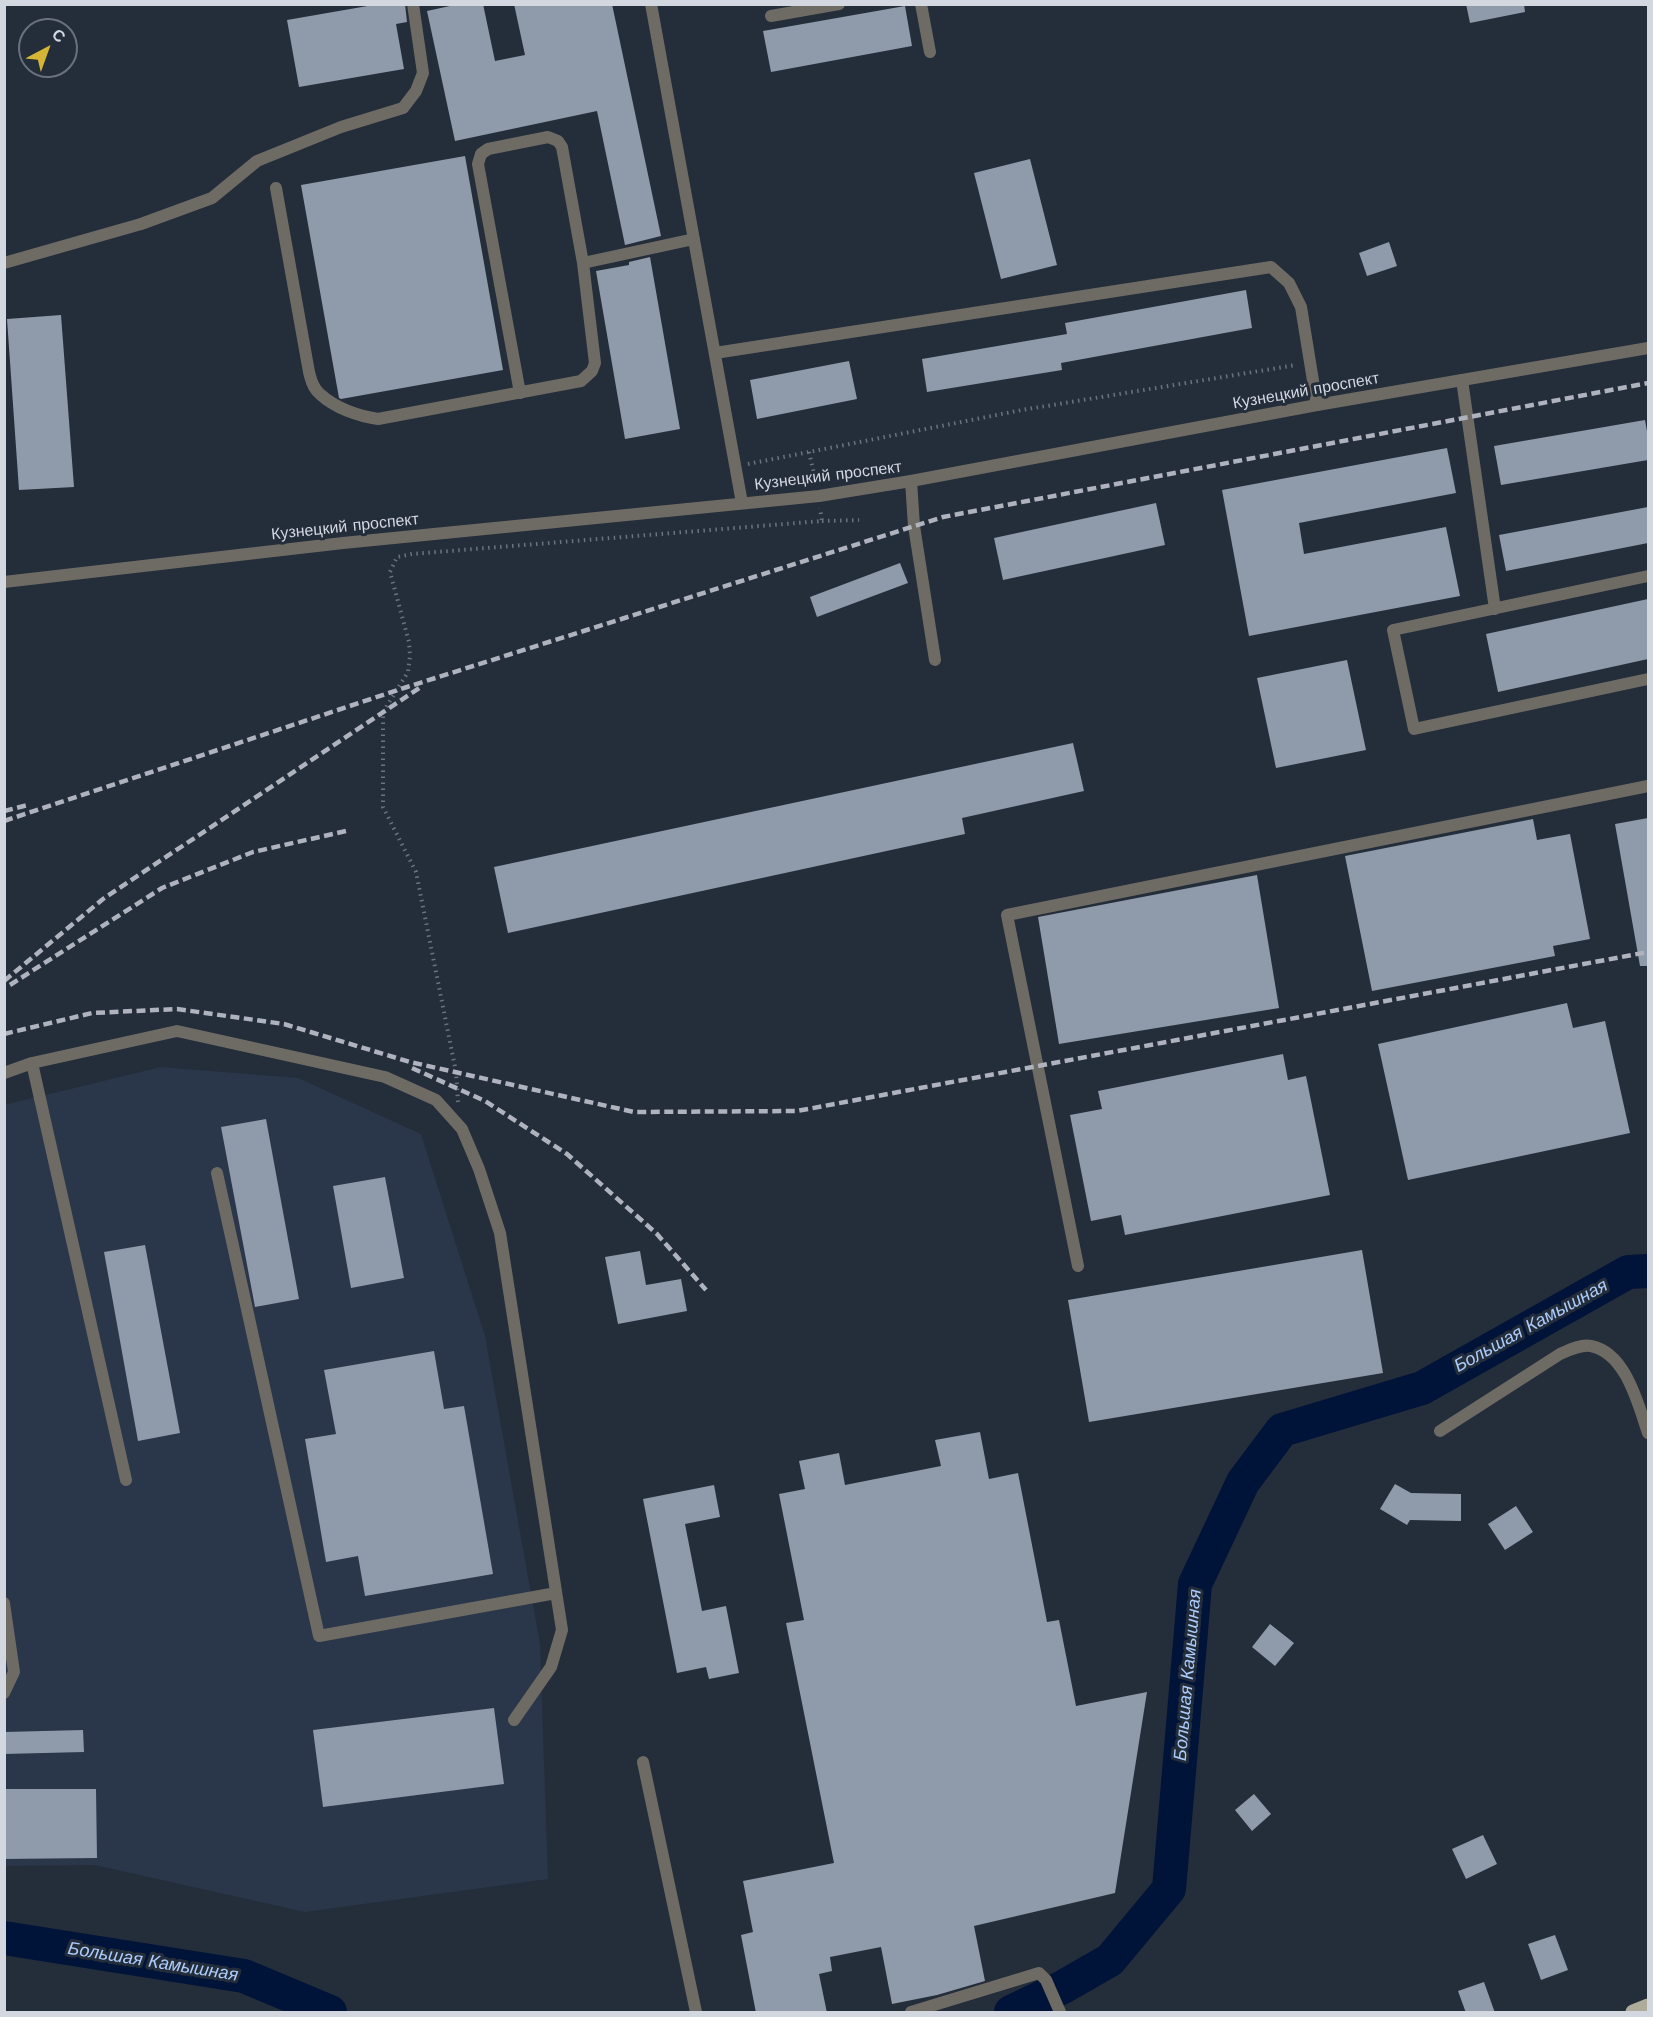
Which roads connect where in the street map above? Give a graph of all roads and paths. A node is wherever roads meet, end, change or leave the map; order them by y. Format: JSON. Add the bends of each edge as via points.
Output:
{"nodes":[{"id":1,"x":413,"y":4,"type":"edge"},
{"id":2,"x":651,"y":4,"type":"edge"},
{"id":3,"x":839,"y":4,"type":"edge"},
{"id":4,"x":921,"y":4,"type":"edge"},
{"id":5,"x":771,"y":16,"type":"dead end"},
{"id":6,"x":930,"y":52,"type":"dead end"},
{"id":7,"x":276,"y":188,"type":"dead end"},
{"id":8,"x":694,"y":238,"type":"junction"},
{"id":9,"x":4,"y":263,"type":"edge"},
{"id":10,"x":583,"y":263,"type":"junction"},
{"id":11,"x":1648,"y":348,"type":"edge"},
{"id":12,"x":715,"y":353,"type":"junction"},
{"id":13,"x":1310,"y":362,"type":"junction"},
{"id":14,"x":1462,"y":380,"type":"junction"},
{"id":15,"x":520,"y":393,"type":"junction"},
{"id":16,"x":1317,"y":405,"type":"junction"},
{"id":17,"x":809,"y":452,"type":"junction"},
{"id":18,"x":736,"y":466,"type":"junction"},
{"id":19,"x":911,"y":482,"type":"junction"},
{"id":20,"x":819,"y":496,"type":"junction"},
{"id":21,"x":742,"y":503,"type":"junction"},
{"id":22,"x":859,"y":520,"type":"dead end"},
{"id":23,"x":822,"y":521,"type":"junction"},
{"id":24,"x":1648,"y":576,"type":"edge"},
{"id":25,"x":4,"y":582,"type":"edge"},
{"id":26,"x":1495,"y":609,"type":"junction"},
{"id":27,"x":935,"y":660,"type":"dead end"},
{"id":28,"x":1648,"y":679,"type":"edge"},
{"id":29,"x":1648,"y":786,"type":"edge"},
{"id":30,"x":32,"y":1063,"type":"junction"},
{"id":31,"x":4,"y":1073,"type":"edge"},
{"id":32,"x":462,"y":1129,"type":"junction"},
{"id":33,"x":217,"y":1173,"type":"dead end"},
{"id":34,"x":1078,"y":1266,"type":"dead end"},
{"id":35,"x":1440,"y":1431,"type":"dead end"},
{"id":36,"x":1648,"y":1433,"type":"edge"},
{"id":37,"x":126,"y":1480,"type":"dead end"},
{"id":38,"x":556,"y":1593,"type":"junction"},
{"id":39,"x":4,"y":1603,"type":"edge"},
{"id":40,"x":4,"y":1693,"type":"edge"},
{"id":41,"x":514,"y":1720,"type":"dead end"},
{"id":42,"x":643,"y":1762,"type":"dead end"},
{"id":43,"x":1648,"y":2006,"type":"edge"},
{"id":44,"x":696,"y":2013,"type":"edge"},
{"id":45,"x":911,"y":2013,"type":"edge"},
{"id":46,"x":1060,"y":2013,"type":"edge"},
{"id":47,"x":1633,"y":2013,"type":"edge"}],
"edges":[{"from":1,"to":9,"type":"street","via":[[423,74],[403,108],[341,127],[257,161],[212,198],[141,224]]},
{"from":2,"to":8,"type":"street"},
{"from":3,"to":5,"type":"street"},
{"from":4,"to":6,"type":"street"},
{"from":7,"to":15,"type":"street","via":[[309,372],[319,394],[363,417],[378,419]]},
{"from":8,"to":10,"type":"street"},
{"from":8,"to":12,"type":"street"},
{"from":10,"to":15,"type":"street","via":[[595,363],[592,371],[581,381]]},
{"from":10,"to":15,"type":"street","via":[[558,141],[548,137],[488,149],[481,154],[478,164]]},
{"from":11,"to":14,"type":"street","name":"Кузнецкий проспект"},
{"from":12,"to":13,"type":"street","via":[[1271,267],[1289,283],[1301,307]]},
{"from":12,"to":18,"type":"street"},
{"from":13,"to":16,"type":"street"},
{"from":13,"to":17,"type":"path","via":[[1022,410]]},
{"from":14,"to":16,"type":"street","name":"Кузнецкий проспект"},
{"from":14,"to":26,"type":"street"},
{"from":16,"to":19,"type":"street","name":"Кузнецкий проспект"},
{"from":17,"to":18,"type":"path"},
{"from":17,"to":20,"type":"path"},
{"from":18,"to":21,"type":"street"},
{"from":19,"to":20,"type":"street","name":"Кузнецкий проспект"},
{"from":19,"to":27,"type":"street"},
{"from":20,"to":21,"type":"street","name":"Кузнецкий проспект"},
{"from":20,"to":23,"type":"path"},
{"from":21,"to":25,"type":"street","name":"Кузнецкий проспект"},
{"from":22,"to":23,"type":"path"},
{"from":23,"to":32,"type":"path","via":[[397,557],[390,572],[410,656],[408,672],[384,712],[383,807],[416,872],[456,1072]]},
{"from":24,"to":26,"type":"street"},
{"from":26,"to":28,"type":"street","via":[[1393,630],[1414,729]]},
{"from":29,"to":34,"type":"street","via":[[1007,915]]},
{"from":30,"to":31,"type":"street"},
{"from":30,"to":32,"type":"street","via":[[177,1031],[386,1077],[436,1100]]},
{"from":30,"to":37,"type":"street"},
{"from":32,"to":38,"type":"street","via":[[500,1233]]},
{"from":33,"to":38,"type":"street","via":[[319,1636]]},
{"from":35,"to":36,"type":"street","via":[[1560,1354],[1590,1346],[1606,1351],[1625,1372]]},
{"from":38,"to":41,"type":"street","via":[[562,1630],[551,1667]]},
{"from":39,"to":40,"type":"street","via":[[14,1672]]},
{"from":42,"to":44,"type":"street"},
{"from":43,"to":47,"type":"main road"},
{"from":45,"to":46,"type":"street","via":[[1038,1972],[1046,1980]]}]}
